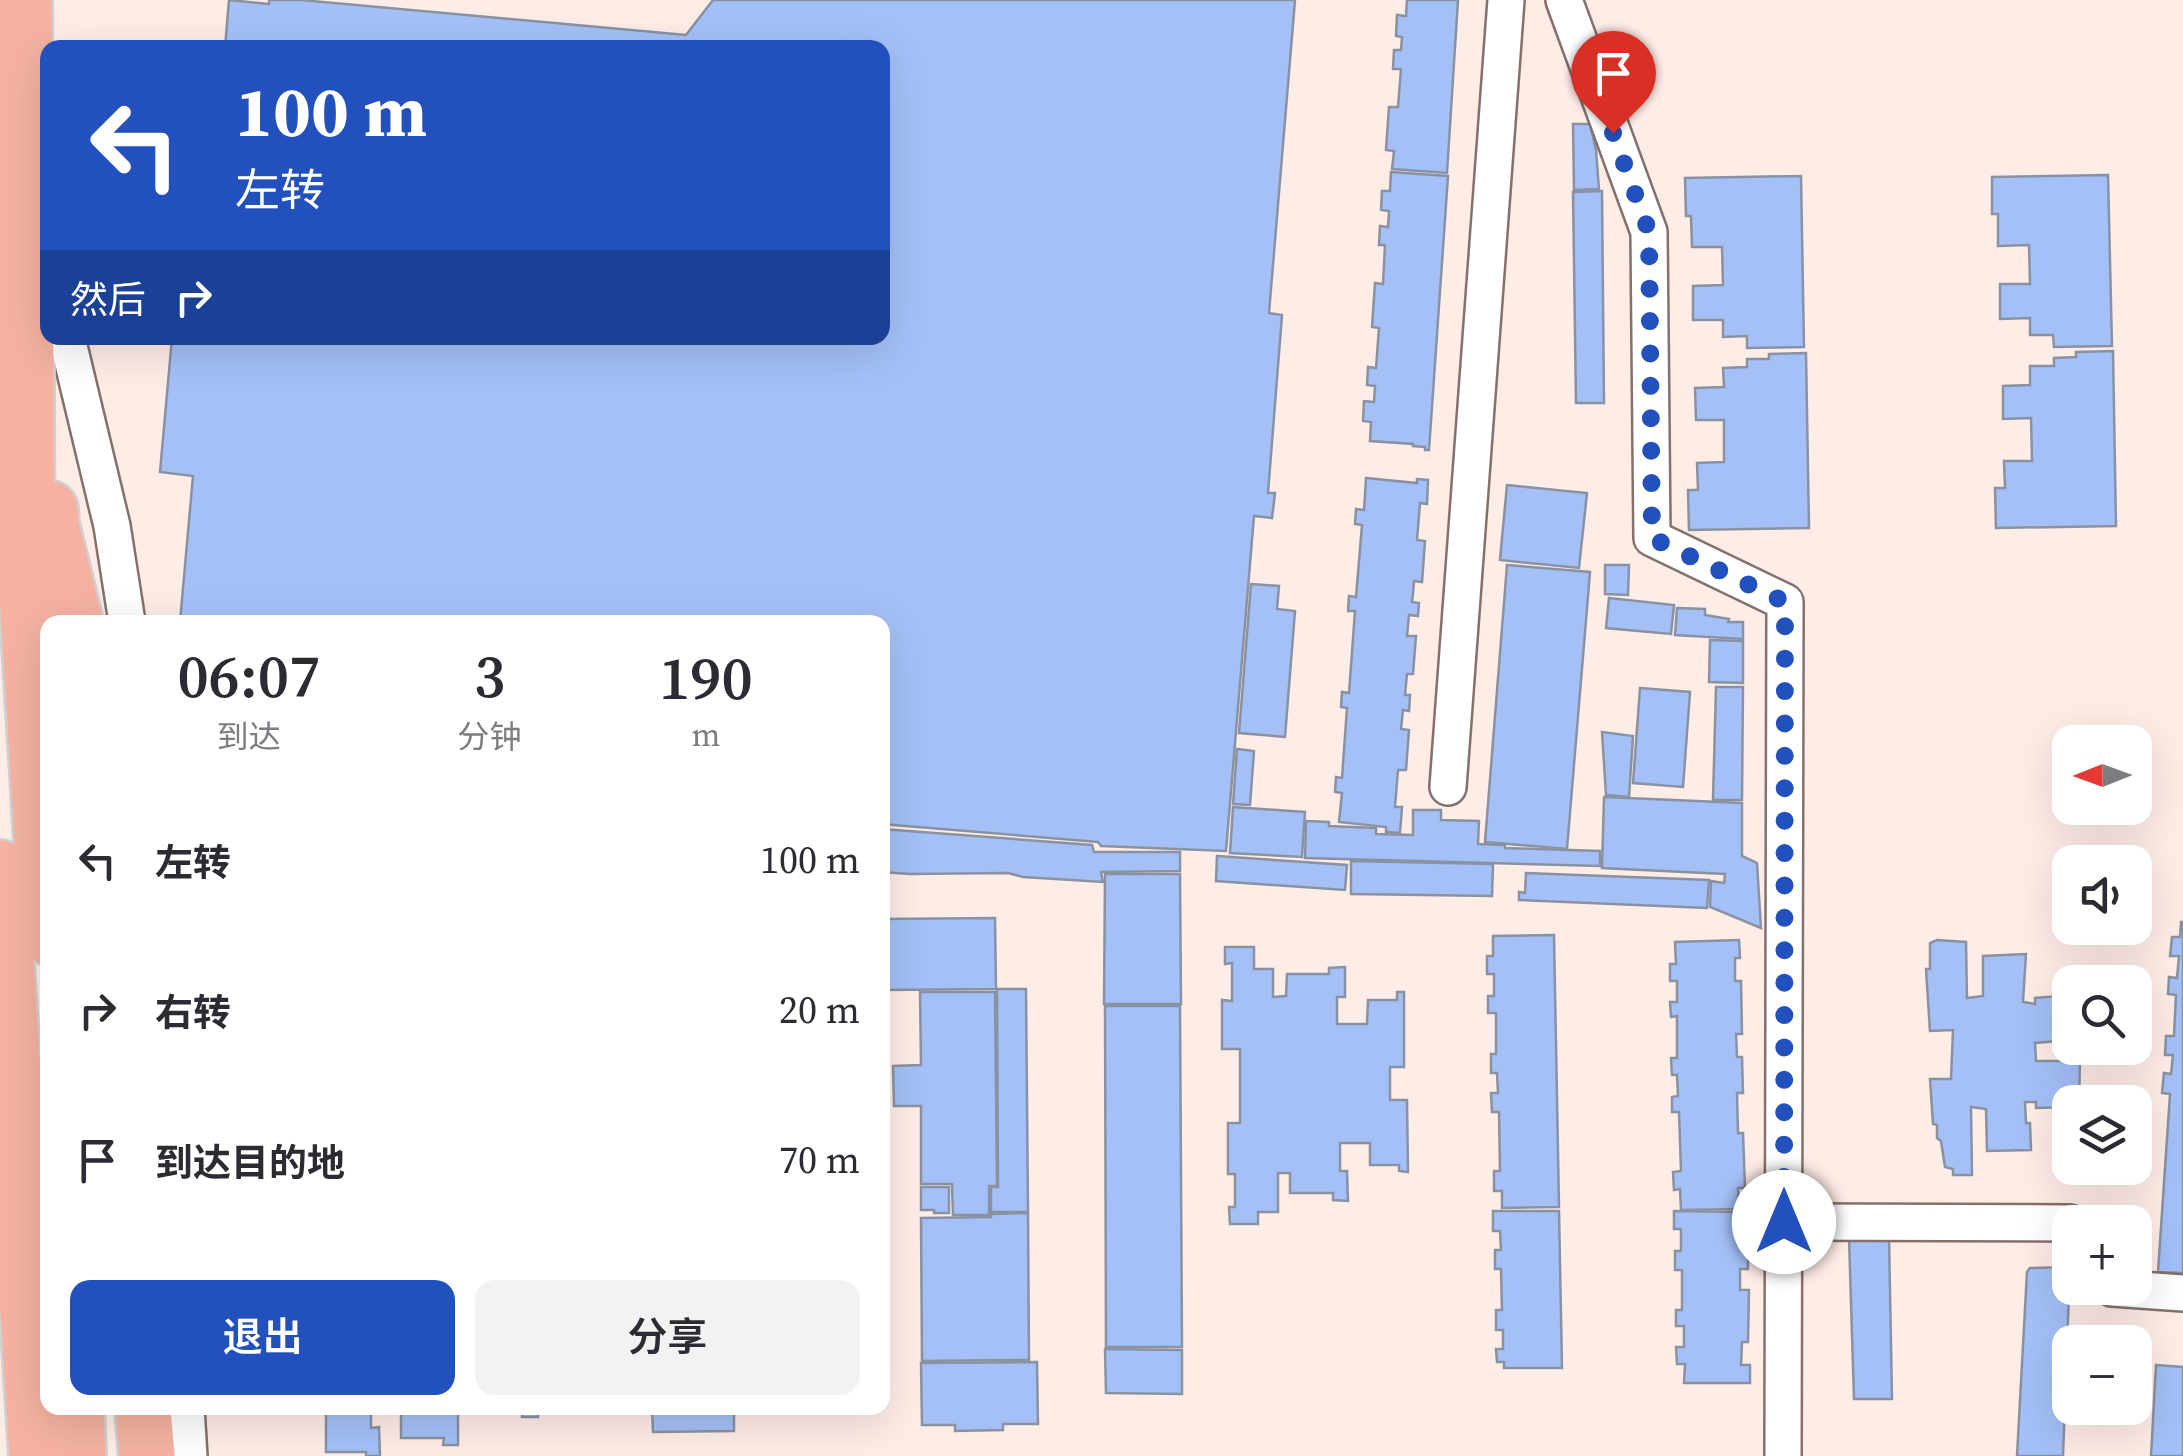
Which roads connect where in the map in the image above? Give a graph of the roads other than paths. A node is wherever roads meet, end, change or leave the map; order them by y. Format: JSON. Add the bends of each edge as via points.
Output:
{"nodes":[{"id":1,"x":24,"y":0,"type":"edge"},
{"id":2,"x":1506,"y":0,"type":"edge"},
{"id":3,"x":1564,"y":0,"type":"edge"},
{"id":4,"x":37,"y":237,"type":"edge"},
{"id":5,"x":40,"y":298,"type":"edge"},
{"id":6,"x":42,"y":345,"type":"edge"},
{"id":7,"x":70,"y":345,"type":"edge"},
{"id":8,"x":74,"y":615,"type":"edge"},
{"id":9,"x":126,"y":615,"type":"edge"},
{"id":10,"x":1448,"y":786,"type":"dead end"},
{"id":11,"x":40,"y":807,"type":"edge"},
{"id":12,"x":0,"y":868,"type":"edge"},
{"id":13,"x":1784,"y":1222,"type":"junction"},
{"id":14,"x":2052,"y":1223,"type":"edge"},
{"id":15,"x":2152,"y":1291,"type":"edge"},
{"id":16,"x":2183,"y":1293,"type":"edge"},
{"id":17,"x":76,"y":1415,"type":"edge"},
{"id":18,"x":143,"y":1415,"type":"edge"},
{"id":19,"x":186,"y":1415,"type":"edge"},
{"id":20,"x":37,"y":1456,"type":"edge"},
{"id":21,"x":78,"y":1456,"type":"edge"},
{"id":22,"x":146,"y":1456,"type":"edge"},
{"id":23,"x":189,"y":1456,"type":"edge"},
{"id":24,"x":1784,"y":1456,"type":"edge"}],
"edges":[{"from":1,"to":4,"type":"main road","via":[[26,158]]},
{"from":2,"to":10,"type":"street"},
{"from":3,"to":13,"type":"street","via":[[1649,232],[1652,538],[1785,602]]},
{"from":4,"to":5,"type":"main road"},
{"from":4,"to":11,"type":"main road","via":[[27,596]]},
{"from":6,"to":8,"type":"main road","via":[[51,524]]},
{"from":7,"to":9,"type":"street"},
{"from":12,"to":20,"type":"main road"},
{"from":13,"to":14,"type":"street"},
{"from":13,"to":24,"type":"street"},
{"from":15,"to":16,"type":"street"},
{"from":17,"to":21,"type":"main road"},
{"from":18,"to":22,"type":"main road"},
{"from":19,"to":23,"type":"street"}]}
